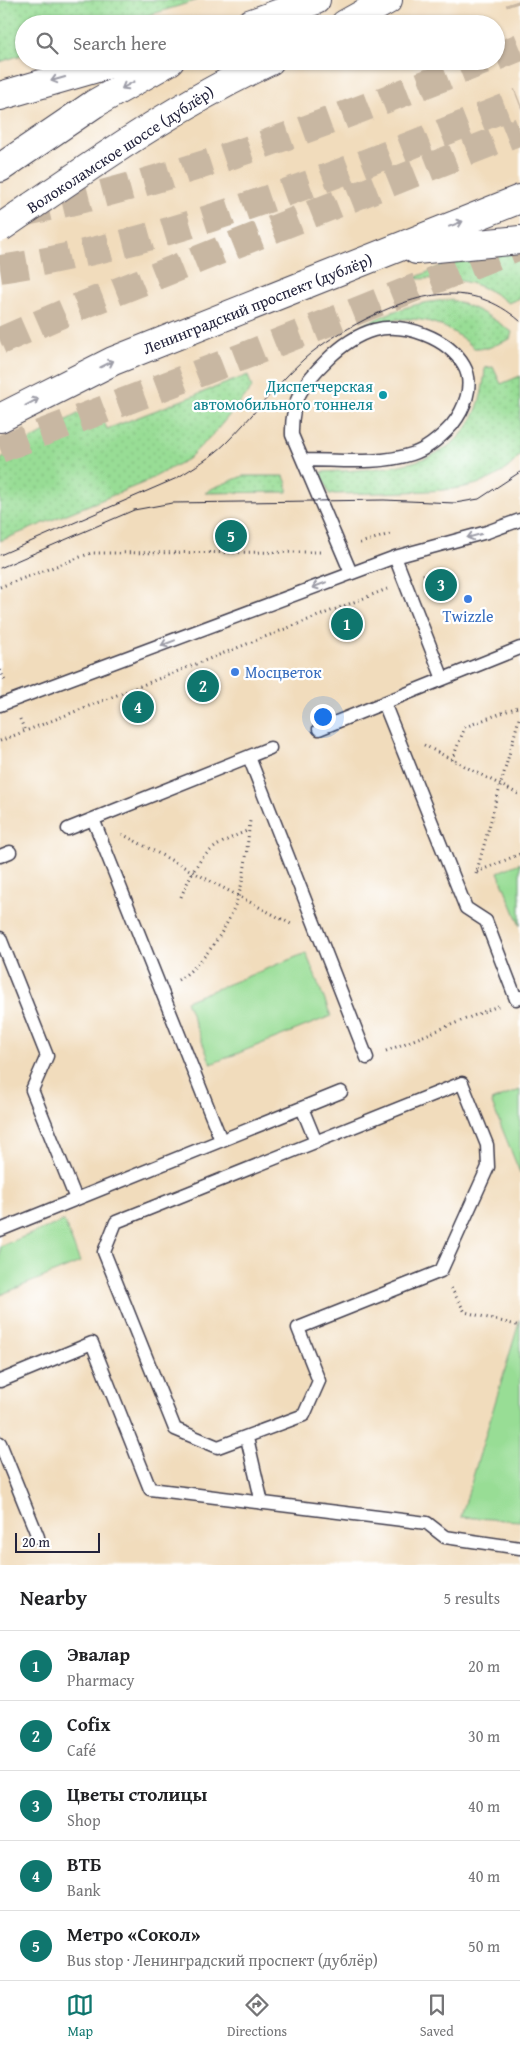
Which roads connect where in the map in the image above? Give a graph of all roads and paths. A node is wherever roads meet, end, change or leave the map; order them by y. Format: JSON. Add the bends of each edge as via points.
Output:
{"nodes":[{"id":1,"x":316,"y":0,"type":"edge"},
{"id":2,"x":388,"y":0,"type":"edge"},
{"id":3,"x":274,"y":15,"type":"edge"},
{"id":4,"x":361,"y":15,"type":"edge"},
{"id":5,"x":90,"y":70,"type":"edge"},
{"id":6,"x":154,"y":70,"type":"edge"},
{"id":7,"x":251,"y":70,"type":"edge"},
{"id":8,"x":0,"y":96,"type":"edge"},
{"id":9,"x":0,"y":168,"type":"edge"},
{"id":10,"x":520,"y":199,"type":"edge"},
{"id":11,"x":0,"y":228,"type":"edge"},
{"id":12,"x":520,"y":240,"type":"edge"},
{"id":13,"x":378,"y":254,"type":"junction"},
{"id":14,"x":0,"y":418,"type":"edge"},
{"id":15,"x":303,"y":460,"type":"junction"},
{"id":16,"x":520,"y":520,"type":"edge"},
{"id":17,"x":391,"y":534,"type":"dead end"},
{"id":18,"x":342,"y":550,"type":"junction"},
{"id":19,"x":395,"y":557,"type":"junction"},
{"id":20,"x":351,"y":573,"type":"junction"},
{"id":21,"x":404,"y":582,"type":"junction"},
{"id":22,"x":0,"y":587,"type":"edge"},
{"id":23,"x":520,"y":648,"type":"edge"},
{"id":24,"x":443,"y":679,"type":"junction"},
{"id":25,"x":384,"y":703,"type":"junction"},
{"id":26,"x":0,"y":705,"type":"edge"},
{"id":27,"x":520,"y":706,"type":"edge"},
{"id":28,"x":520,"y":715,"type":"edge"},
{"id":29,"x":319,"y":729,"type":"dead end"},
{"id":30,"x":394,"y":730,"type":"junction"},
{"id":31,"x":0,"y":741,"type":"edge"},
{"id":32,"x":270,"y":748,"type":"dead end"},
{"id":33,"x":248,"y":757,"type":"junction"},
{"id":34,"x":452,"y":760,"type":"junction"},
{"id":35,"x":257,"y":778,"type":"junction"},
{"id":36,"x":500,"y":785,"type":"junction"},
{"id":37,"x":520,"y":795,"type":"edge"},
{"id":38,"x":93,"y":818,"type":"junction"},
{"id":39,"x":68,"y":829,"type":"dead end"},
{"id":40,"x":249,"y":830,"type":"junction"},
{"id":41,"x":520,"y":854,"type":"edge"},
{"id":42,"x":192,"y":871,"type":"junction"},
{"id":43,"x":476,"y":872,"type":"junction"},
{"id":44,"x":239,"y":896,"type":"junction"},
{"id":45,"x":181,"y":897,"type":"dead end"},
{"id":46,"x":466,"y":908,"type":"junction"},
{"id":47,"x":0,"y":938,"type":"edge"},
{"id":48,"x":320,"y":940,"type":"junction"},
{"id":49,"x":161,"y":991,"type":"junction"},
{"id":50,"x":518,"y":998,"type":"edge"},
{"id":51,"x":367,"y":1058,"type":"joint"},
{"id":52,"x":341,"y":1092,"type":"dead end"},
{"id":53,"x":302,"y":1108,"type":"junction"},
{"id":54,"x":220,"y":1140,"type":"junction"},
{"id":55,"x":316,"y":1142,"type":"junction"},
{"id":56,"x":76,"y":1199,"type":"junction"},
{"id":57,"x":0,"y":1230,"type":"edge"},
{"id":58,"x":441,"y":1271,"type":"junction"},
{"id":59,"x":520,"y":1326,"type":"edge"},
{"id":60,"x":0,"y":1381,"type":"edge"},
{"id":61,"x":247,"y":1438,"type":"junction"},
{"id":62,"x":0,"y":1442,"type":"edge"},
{"id":63,"x":262,"y":1503,"type":"junction"},
{"id":64,"x":38,"y":1537,"type":"dead end"},
{"id":65,"x":520,"y":1548,"type":"edge"}],
"edges":[{"from":1,"to":3,"type":"main road"},
{"from":2,"to":4,"type":"main road"},
{"from":5,"to":8,"type":"main road","one_way":true},
{"from":6,"to":9,"type":"main road","one_way":true,"via":[[94,104]]},
{"from":7,"to":11,"type":"main road","name":"Волоколамское шоссе (дублёр)","bridge":true,"via":[[179,108]]},
{"from":13,"to":10,"type":"main road","name":"Ленинградский проспект (дублёр)","one_way":true},
{"from":12,"to":13,"type":"main road"},
{"from":14,"to":13,"type":"main road","name":"Ленинградский проспект (дублёр)","one_way":true,"via":[[113,361]]},
{"from":15,"to":15,"type":"lane","via":[[292,435],[292,414],[298,395],[312,374],[355,338],[375,330],[418,331],[435,339],[464,366],[468,380],[459,416],[432,444],[413,454],[386,459]]},
{"from":15,"to":18,"type":"lane"},
{"from":16,"to":19,"type":"lane","one_way":true},
{"from":17,"to":18,"type":"path"},
{"from":18,"to":20,"type":"lane"},
{"from":18,"to":22,"type":"path","via":[[306,553],[273,550],[91,553]]},
{"from":19,"to":20,"type":"lane"},
{"from":19,"to":21,"type":"lane"},
{"from":20,"to":26,"type":"lane","one_way":true},
{"from":21,"to":24,"type":"lane"},
{"from":21,"to":31,"type":"path"},
{"from":23,"to":24,"type":"lane"},
{"from":24,"to":25,"type":"lane"},
{"from":25,"to":29,"type":"lane"},
{"from":25,"to":30,"type":"lane"},
{"from":27,"to":34,"type":"path","via":[[464,727]]},
{"from":28,"to":36,"type":"path"},
{"from":30,"to":34,"type":"path"},
{"from":30,"to":46,"type":"lane"},
{"from":32,"to":33,"type":"lane"},
{"from":33,"to":35,"type":"lane"},
{"from":33,"to":38,"type":"lane"},
{"from":34,"to":36,"type":"path"},
{"from":35,"to":40,"type":"path"},
{"from":35,"to":48,"type":"lane"},
{"from":36,"to":37,"type":"path"},
{"from":36,"to":43,"type":"path"},
{"from":38,"to":39,"type":"lane"},
{"from":38,"to":42,"type":"path"},
{"from":38,"to":49,"type":"lane"},
{"from":40,"to":42,"type":"path","via":[[207,851]]},
{"from":40,"to":44,"type":"path"},
{"from":41,"to":43,"type":"path"},
{"from":42,"to":44,"type":"path"},
{"from":42,"to":45,"type":"path"},
{"from":43,"to":46,"type":"path"},
{"from":44,"to":48,"type":"path"},
{"from":44,"to":49,"type":"path","via":[[227,922],[205,954],[184,976]]},
{"from":46,"to":50,"type":"lane","via":[[486,921]]},
{"from":47,"to":56,"type":"lane","via":[[47,1056],[32,1090]]},
{"from":48,"to":51,"type":"lane"},
{"from":49,"to":54,"type":"lane"},
{"from":50,"to":51,"type":"path"},
{"from":52,"to":53,"type":"lane"},
{"from":53,"to":54,"type":"lane"},
{"from":53,"to":55,"type":"lane"},
{"from":54,"to":56,"type":"lane"},
{"from":55,"to":58,"type":"lane","via":[[462,1083],[487,1145],[488,1167]]},
{"from":55,"to":61,"type":"lane","via":[[116,1222],[104,1252],[175,1428],[218,1447]]},
{"from":56,"to":57,"type":"lane"},
{"from":58,"to":59,"type":"path","via":[[465,1312]]},
{"from":58,"to":61,"type":"lane","via":[[298,1328],[319,1381],[304,1415]]},
{"from":60,"to":63,"type":"lane","via":[[92,1343],[150,1490]]},
{"from":61,"to":63,"type":"lane"},
{"from":62,"to":64,"type":"lane"},
{"from":63,"to":65,"type":"lane","via":[[428,1523],[445,1537]]}]}
